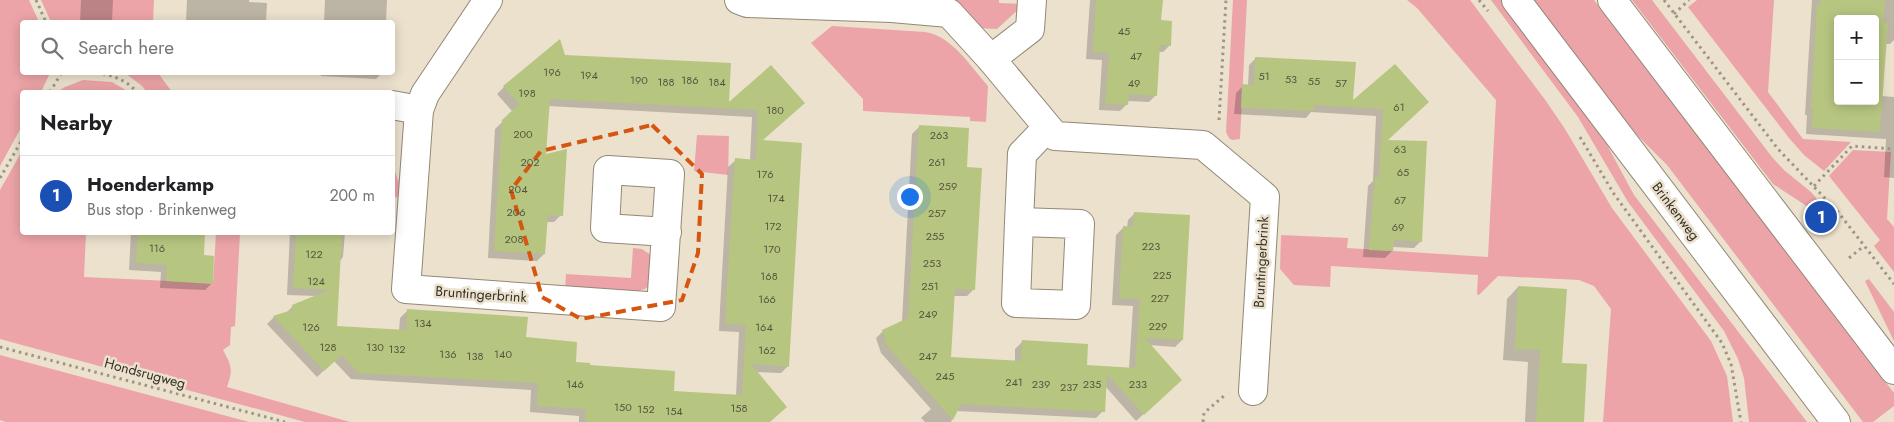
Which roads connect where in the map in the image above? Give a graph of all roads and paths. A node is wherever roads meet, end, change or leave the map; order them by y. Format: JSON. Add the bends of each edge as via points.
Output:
{"nodes":[{"id":1,"x":36,"y":0,"type":"edge"},
{"id":2,"x":488,"y":0,"type":"edge"},
{"id":3,"x":739,"y":0,"type":"edge"},
{"id":4,"x":1032,"y":0,"type":"edge"},
{"id":5,"x":1226,"y":0,"type":"edge"},
{"id":6,"x":1479,"y":0,"type":"edge"},
{"id":7,"x":1516,"y":0,"type":"edge"},
{"id":8,"x":1612,"y":0,"type":"edge"},
{"id":9,"x":1664,"y":0,"type":"edge"},
{"id":10,"x":1689,"y":0,"type":"edge"},
{"id":11,"x":893,"y":4,"type":"edge"},
{"id":12,"x":1674,"y":14,"type":"junction"},
{"id":13,"x":1491,"y":15,"type":"dead end"},
{"id":14,"x":45,"y":20,"type":"edge"},
{"id":15,"x":991,"y":59,"type":"junction"},
{"id":16,"x":60,"y":75,"type":"edge"},
{"id":17,"x":111,"y":75,"type":"edge"},
{"id":18,"x":51,"y":90,"type":"edge"},
{"id":19,"x":135,"y":90,"type":"edge"},
{"id":20,"x":395,"y":106,"type":"edge"},
{"id":21,"x":419,"y":110,"type":"junction"},
{"id":22,"x":1047,"y":128,"type":"junction"},
{"id":23,"x":1579,"y":136,"type":"dead end"},
{"id":24,"x":20,"y":143,"type":"edge"},
{"id":25,"x":1894,"y":149,"type":"edge"},
{"id":26,"x":1216,"y":155,"type":"junction"},
{"id":27,"x":0,"y":178,"type":"edge"},
{"id":28,"x":1814,"y":186,"type":"junction"},
{"id":29,"x":1838,"y":212,"type":"junction"},
{"id":30,"x":1019,"y":222,"type":"dead end"},
{"id":31,"x":1823,"y":224,"type":"dead end"},
{"id":32,"x":667,"y":232,"type":"dead end"},
{"id":33,"x":1864,"y":246,"type":"junction"},
{"id":34,"x":1848,"y":258,"type":"dead end"},
{"id":35,"x":1894,"y":284,"type":"edge"},
{"id":36,"x":0,"y":347,"type":"edge"},
{"id":37,"x":1894,"y":370,"type":"edge"},
{"id":38,"x":1253,"y":391,"type":"dead end"},
{"id":39,"x":285,"y":422,"type":"edge"},
{"id":40,"x":1741,"y":422,"type":"edge"},
{"id":41,"x":1836,"y":422,"type":"edge"}],
"edges":[{"from":1,"to":14,"type":"path"},
{"from":2,"to":21,"type":"street","name":"Bruntingerbrink","via":[[425,94]]},
{"from":3,"to":11,"type":"street","name":"Bruntingerbrink","via":[[747,3]]},
{"from":4,"to":15,"type":"street","via":[[1030,29]]},
{"from":5,"to":26,"type":"path"},
{"from":6,"to":13,"type":"path"},
{"from":7,"to":41,"type":"street","name":"Brinkenweg"},
{"from":8,"to":37,"type":"street"},
{"from":9,"to":12,"type":"path"},
{"from":10,"to":12,"type":"path"},
{"from":11,"to":15,"type":"street","name":"Bruntingerbrink","via":[[949,13]]},
{"from":12,"to":28,"type":"path","via":[[1778,149]]},
{"from":15,"to":22,"type":"street","name":"Bruntingerbrink"},
{"from":16,"to":18,"type":"path"},
{"from":17,"to":19,"type":"path"},
{"from":20,"to":21,"type":"street"},
{"from":21,"to":32,"type":"street","name":"Bruntingerbrink","via":[[406,289],[661,307]]},
{"from":22,"to":26,"type":"street","name":"Bruntingerbrink","via":[[1054,136],[1203,145]]},
{"from":22,"to":30,"type":"street","via":[[1022,154]]},
{"from":23,"to":40,"type":"path","via":[[1614,194],[1722,343],[1731,364]]},
{"from":24,"to":27,"type":"path"},
{"from":25,"to":28,"type":"path","via":[[1852,146]]},
{"from":26,"to":38,"type":"street","name":"Bruntingerbrink","via":[[1265,197]]},
{"from":28,"to":29,"type":"path"},
{"from":29,"to":31,"type":"path"},
{"from":29,"to":33,"type":"path"},
{"from":33,"to":34,"type":"path"},
{"from":33,"to":35,"type":"path"},
{"from":36,"to":39,"type":"path","name":"Hondsrugweg"}]}
